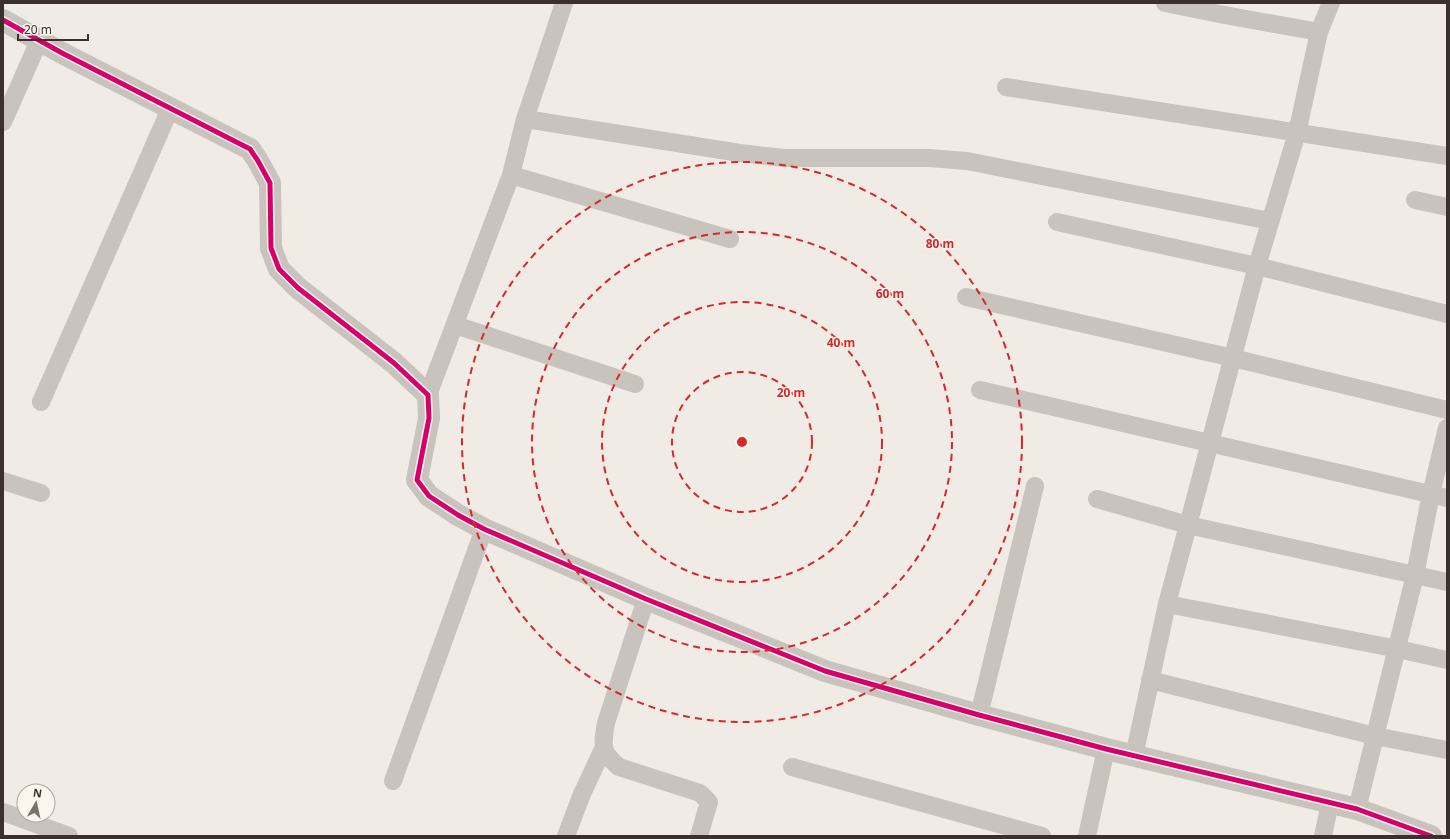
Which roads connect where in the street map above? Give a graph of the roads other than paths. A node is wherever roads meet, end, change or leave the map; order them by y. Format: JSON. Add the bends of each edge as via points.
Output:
{"nodes":[{"id":1,"x":564,"y":3,"type":"edge"},
{"id":2,"x":1165,"y":3,"type":"edge"},
{"id":3,"x":1331,"y":3,"type":"edge"},
{"id":4,"x":3,"y":20,"type":"edge"},
{"id":5,"x":1320,"y":32,"type":"junction"},
{"id":6,"x":39,"y":41,"type":"junction"},
{"id":7,"x":1006,"y":87,"type":"dead end"},
{"id":8,"x":170,"y":109,"type":"junction"},
{"id":9,"x":526,"y":119,"type":"junction"},
{"id":10,"x":3,"y":122,"type":"edge"},
{"id":11,"x":1297,"y":133,"type":"junction"},
{"id":12,"x":1447,"y":156,"type":"edge"},
{"id":13,"x":511,"y":175,"type":"junction"},
{"id":14,"x":1415,"y":200,"type":"dead end"},
{"id":15,"x":1447,"y":207,"type":"edge"},
{"id":16,"x":1270,"y":221,"type":"junction"},
{"id":17,"x":1057,"y":222,"type":"dead end"},
{"id":18,"x":730,"y":239,"type":"dead end"},
{"id":19,"x":1257,"y":266,"type":"junction"},
{"id":20,"x":966,"y":297,"type":"dead end"},
{"id":21,"x":1447,"y":314,"type":"edge"},
{"id":22,"x":455,"y":325,"type":"junction"},
{"id":23,"x":1233,"y":358,"type":"junction"},
{"id":24,"x":635,"y":384,"type":"dead end"},
{"id":25,"x":980,"y":390,"type":"dead end"},
{"id":26,"x":428,"y":395,"type":"junction"},
{"id":27,"x":41,"y":402,"type":"dead end"},
{"id":28,"x":1447,"y":410,"type":"edge"},
{"id":29,"x":1447,"y":428,"type":"edge"},
{"id":30,"x":1210,"y":443,"type":"junction"},
{"id":31,"x":3,"y":481,"type":"edge"},
{"id":32,"x":1035,"y":486,"type":"dead end"},
{"id":33,"x":40,"y":493,"type":"dead end"},
{"id":34,"x":1439,"y":496,"type":"edge"},
{"id":35,"x":1097,"y":499,"type":"dead end"},
{"id":36,"x":1188,"y":525,"type":"junction"},
{"id":37,"x":484,"y":529,"type":"junction"},
{"id":38,"x":1415,"y":575,"type":"junction"},
{"id":39,"x":1447,"y":582,"type":"edge"},
{"id":40,"x":646,"y":599,"type":"junction"},
{"id":41,"x":1167,"y":604,"type":"junction"},
{"id":42,"x":1398,"y":649,"type":"junction"},
{"id":43,"x":1447,"y":660,"type":"edge"},
{"id":44,"x":1150,"y":680,"type":"junction"},
{"id":45,"x":979,"y":715,"type":"junction"},
{"id":46,"x":1375,"y":736,"type":"junction"},
{"id":47,"x":603,"y":749,"type":"junction"},
{"id":48,"x":1106,"y":749,"type":"junction"},
{"id":49,"x":1447,"y":750,"type":"edge"},
{"id":50,"x":1134,"y":756,"type":"junction"},
{"id":51,"x":792,"y":767,"type":"dead end"},
{"id":52,"x":393,"y":781,"type":"dead end"},
{"id":53,"x":1330,"y":803,"type":"junction"},
{"id":54,"x":1357,"y":809,"type":"junction"},
{"id":55,"x":3,"y":812,"type":"edge"},
{"id":56,"x":69,"y":836,"type":"edge"},
{"id":57,"x":566,"y":836,"type":"edge"},
{"id":58,"x":699,"y":836,"type":"edge"},
{"id":59,"x":1042,"y":836,"type":"edge"},
{"id":60,"x":1086,"y":836,"type":"edge"},
{"id":61,"x":1323,"y":836,"type":"edge"},
{"id":62,"x":1431,"y":836,"type":"edge"}],
"edges":[{"from":1,"to":9,"type":"street"},
{"from":2,"to":5,"type":"street"},
{"from":3,"to":5,"type":"street"},
{"from":4,"to":6,"type":"street"},
{"from":5,"to":11,"type":"street"},
{"from":6,"to":8,"type":"street"},
{"from":6,"to":10,"type":"street"},
{"from":7,"to":11,"type":"street"},
{"from":8,"to":26,"type":"street","via":[[250,150],[270,183],[271,248],[279,269],[298,288],[394,363]]},
{"from":8,"to":27,"type":"street"},
{"from":9,"to":13,"type":"street"},
{"from":9,"to":16,"type":"street","via":[[784,158],[929,158],[967,161]]},
{"from":11,"to":12,"type":"street"},
{"from":11,"to":16,"type":"street"},
{"from":13,"to":18,"type":"street"},
{"from":13,"to":22,"type":"street"},
{"from":14,"to":15,"type":"street"},
{"from":16,"to":19,"type":"street"},
{"from":17,"to":19,"type":"street"},
{"from":19,"to":21,"type":"street"},
{"from":19,"to":23,"type":"street"},
{"from":20,"to":23,"type":"street"},
{"from":22,"to":24,"type":"street"},
{"from":22,"to":26,"type":"street"},
{"from":23,"to":28,"type":"street"},
{"from":23,"to":30,"type":"street"},
{"from":25,"to":30,"type":"street"},
{"from":26,"to":37,"type":"street","via":[[429,418],[417,480],[429,496]]},
{"from":29,"to":34,"type":"street"},
{"from":30,"to":34,"type":"street"},
{"from":30,"to":36,"type":"street"},
{"from":31,"to":33,"type":"street"},
{"from":32,"to":45,"type":"street"},
{"from":34,"to":38,"type":"street"},
{"from":35,"to":36,"type":"street"},
{"from":36,"to":38,"type":"street"},
{"from":36,"to":41,"type":"street"},
{"from":37,"to":40,"type":"street"},
{"from":37,"to":52,"type":"street"},
{"from":38,"to":39,"type":"street"},
{"from":38,"to":42,"type":"street"},
{"from":40,"to":45,"type":"street","via":[[825,671]]},
{"from":40,"to":47,"type":"street","via":[[606,724]]},
{"from":41,"to":42,"type":"street"},
{"from":41,"to":44,"type":"street"},
{"from":42,"to":43,"type":"street"},
{"from":42,"to":46,"type":"street"},
{"from":44,"to":46,"type":"street"},
{"from":44,"to":50,"type":"street"},
{"from":45,"to":48,"type":"street"},
{"from":46,"to":49,"type":"street"},
{"from":46,"to":54,"type":"street"},
{"from":47,"to":57,"type":"street"},
{"from":47,"to":58,"type":"street","via":[[619,767],[700,793],[709,802]]},
{"from":48,"to":50,"type":"street"},
{"from":48,"to":60,"type":"street"},
{"from":50,"to":53,"type":"street"},
{"from":51,"to":59,"type":"street"},
{"from":53,"to":54,"type":"street"},
{"from":53,"to":61,"type":"street"},
{"from":54,"to":62,"type":"street"},
{"from":55,"to":56,"type":"street"}]}
